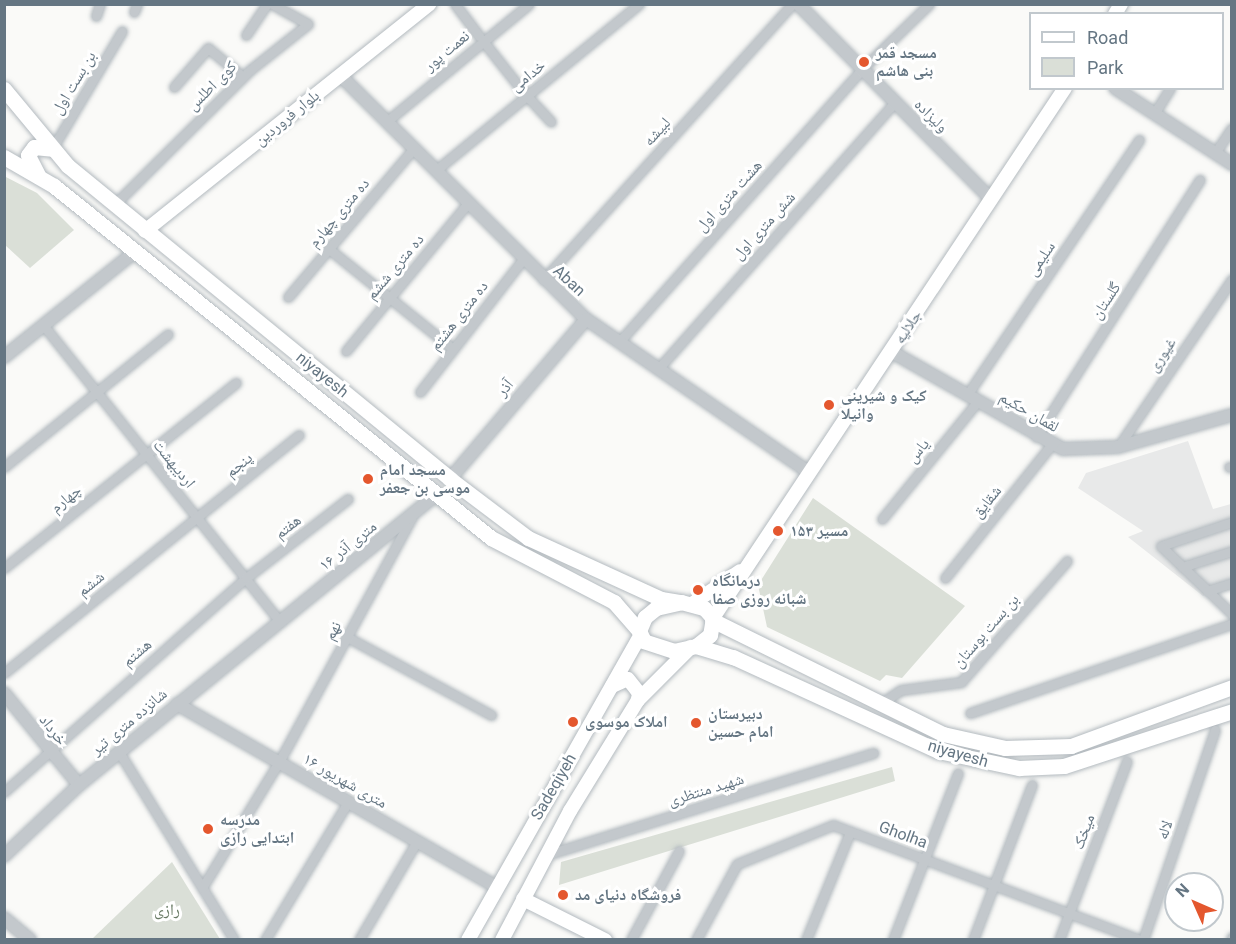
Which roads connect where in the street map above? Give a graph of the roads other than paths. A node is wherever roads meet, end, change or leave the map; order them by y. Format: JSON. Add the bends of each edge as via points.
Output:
{"nodes":[{"id":1,"x":100,"y":4,"type":"edge"},
{"id":2,"x":267,"y":4,"type":"edge"},
{"id":3,"x":272,"y":4,"type":"edge"},
{"id":4,"x":429,"y":4,"type":"edge"},
{"id":5,"x":455,"y":4,"type":"edge"},
{"id":6,"x":529,"y":4,"type":"edge"},
{"id":7,"x":639,"y":4,"type":"edge"},
{"id":8,"x":792,"y":4,"type":"edge"},
{"id":9,"x":798,"y":4,"type":"edge"},
{"id":10,"x":929,"y":4,"type":"edge"},
{"id":11,"x":96,"y":16,"type":"dead end"},
{"id":12,"x":122,"y":31,"type":"dead end"},
{"id":13,"x":246,"y":35,"type":"dead end"},
{"id":14,"x":481,"y":39,"type":"junction"},
{"id":15,"x":861,"y":70,"type":"junction"},
{"id":16,"x":340,"y":75,"type":"junction"},
{"id":17,"x":243,"y":77,"type":"junction"},
{"id":18,"x":174,"y":87,"type":"dead end"},
{"id":19,"x":4,"y":89,"type":"edge"},
{"id":20,"x":1064,"y":90,"type":"edge"},
{"id":21,"x":1118,"y":90,"type":"edge"},
{"id":22,"x":1169,"y":90,"type":"edge"},
{"id":23,"x":525,"y":95,"type":"junction"},
{"id":24,"x":894,"y":102,"type":"junction"},
{"id":25,"x":1154,"y":114,"type":"junction"},
{"id":26,"x":386,"y":122,"type":"junction"},
{"id":27,"x":550,"y":122,"type":"dead end"},
{"id":28,"x":1232,"y":128,"type":"edge"},
{"id":29,"x":1139,"y":140,"type":"dead end"},
{"id":30,"x":52,"y":149,"type":"junction"},
{"id":31,"x":413,"y":149,"type":"junction"},
{"id":32,"x":1215,"y":153,"type":"junction"},
{"id":33,"x":4,"y":157,"type":"edge"},
{"id":34,"x":1232,"y":164,"type":"edge"},
{"id":35,"x":435,"y":171,"type":"junction"},
{"id":36,"x":38,"y":175,"type":"junction"},
{"id":37,"x":1200,"y":180,"type":"dead end"},
{"id":38,"x":990,"y":199,"type":"junction"},
{"id":39,"x":467,"y":204,"type":"junction"},
{"id":40,"x":114,"y":205,"type":"junction"},
{"id":41,"x":145,"y":231,"type":"junction"},
{"id":42,"x":329,"y":249,"type":"junction"},
{"id":43,"x":136,"y":251,"type":"junction"},
{"id":44,"x":523,"y":259,"type":"junction"},
{"id":45,"x":1232,"y":279,"type":"edge"},
{"id":46,"x":543,"y":280,"type":"junction"},
{"id":47,"x":288,"y":297,"type":"dead end"},
{"id":48,"x":390,"y":297,"type":"junction"},
{"id":49,"x":586,"y":319,"type":"junction"},
{"id":50,"x":44,"y":326,"type":"junction"},
{"id":51,"x":168,"y":334,"type":"dead end"},
{"id":52,"x":619,"y":342,"type":"junction"},
{"id":53,"x":453,"y":349,"type":"junction"},
{"id":54,"x":346,"y":351,"type":"dead end"},
{"id":55,"x":891,"y":352,"type":"junction"},
{"id":56,"x":4,"y":357,"type":"edge"},
{"id":57,"x":658,"y":369,"type":"junction"},
{"id":58,"x":236,"y":383,"type":"dead end"},
{"id":59,"x":420,"y":392,"type":"dead end"},
{"id":60,"x":98,"y":393,"type":"junction"},
{"id":61,"x":973,"y":398,"type":"junction"},
{"id":62,"x":1231,"y":414,"type":"edge"},
{"id":63,"x":299,"y":435,"type":"dead end"},
{"id":64,"x":1036,"y":437,"type":"junction"},
{"id":65,"x":1052,"y":444,"type":"junction"},
{"id":66,"x":1118,"y":447,"type":"junction"},
{"id":67,"x":146,"y":454,"type":"junction"},
{"id":68,"x":4,"y":467,"type":"edge"},
{"id":69,"x":807,"y":471,"type":"junction"},
{"id":70,"x":450,"y":479,"type":"junction"},
{"id":71,"x":435,"y":496,"type":"junction"},
{"id":72,"x":348,"y":500,"type":"dead end"},
{"id":73,"x":413,"y":514,"type":"junction"},
{"id":74,"x":197,"y":518,"type":"junction"},
{"id":75,"x":882,"y":519,"type":"dead end"},
{"id":76,"x":1232,"y":522,"type":"edge"},
{"id":77,"x":1232,"y":551,"type":"edge"},
{"id":78,"x":1067,"y":561,"type":"dead end"},
{"id":79,"x":748,"y":564,"type":"junction"},
{"id":80,"x":1182,"y":567,"type":"junction"},
{"id":81,"x":4,"y":568,"type":"edge"},
{"id":82,"x":246,"y":578,"type":"junction"},
{"id":83,"x":945,"y":578,"type":"dead end"},
{"id":84,"x":1232,"y":583,"type":"edge"},
{"id":85,"x":1207,"y":591,"type":"junction"},
{"id":86,"x":687,"y":603,"type":"junction"},
{"id":87,"x":1232,"y":614,"type":"edge"},
{"id":88,"x":712,"y":619,"type":"junction"},
{"id":89,"x":280,"y":622,"type":"junction"},
{"id":90,"x":1232,"y":624,"type":"edge"},
{"id":91,"x":640,"y":632,"type":"junction"},
{"id":92,"x":347,"y":637,"type":"junction"},
{"id":93,"x":693,"y":647,"type":"junction"},
{"id":94,"x":4,"y":673,"type":"edge"},
{"id":95,"x":612,"y":686,"type":"junction"},
{"id":96,"x":1232,"y":687,"type":"edge"},
{"id":97,"x":4,"y":693,"type":"edge"},
{"id":98,"x":638,"y":700,"type":"junction"},
{"id":99,"x":177,"y":704,"type":"junction"},
{"id":100,"x":880,"y":704,"type":"junction"},
{"id":101,"x":1232,"y":711,"type":"edge"},
{"id":102,"x":970,"y":713,"type":"dead end"},
{"id":103,"x":491,"y":715,"type":"dead end"},
{"id":104,"x":1215,"y":729,"type":"dead end"},
{"id":105,"x":47,"y":750,"type":"junction"},
{"id":106,"x":119,"y":752,"type":"junction"},
{"id":107,"x":874,"y":753,"type":"dead end"},
{"id":108,"x":1127,"y":761,"type":"dead end"},
{"id":109,"x":279,"y":762,"type":"junction"},
{"id":110,"x":958,"y":773,"type":"dead end"},
{"id":111,"x":1032,"y":784,"type":"dead end"},
{"id":112,"x":79,"y":785,"type":"junction"},
{"id":113,"x":4,"y":792,"type":"edge"},
{"id":114,"x":348,"y":802,"type":"junction"},
{"id":115,"x":849,"y":832,"type":"junction"},
{"id":116,"x":417,"y":841,"type":"junction"},
{"id":117,"x":679,"y":851,"type":"dead end"},
{"id":118,"x":546,"y":855,"type":"junction"},
{"id":119,"x":4,"y":856,"type":"edge"},
{"id":120,"x":923,"y":859,"type":"junction"},
{"id":121,"x":994,"y":885,"type":"junction"},
{"id":122,"x":497,"y":887,"type":"junction"},
{"id":123,"x":202,"y":888,"type":"junction"},
{"id":124,"x":523,"y":899,"type":"junction"},
{"id":125,"x":1070,"y":913,"type":"junction"},
{"id":126,"x":4,"y":918,"type":"edge"},
{"id":127,"x":30,"y":939,"type":"edge"},
{"id":128,"x":234,"y":939,"type":"edge"},
{"id":129,"x":265,"y":939,"type":"edge"},
{"id":130,"x":359,"y":939,"type":"edge"},
{"id":131,"x":468,"y":939,"type":"edge"},
{"id":132,"x":502,"y":939,"type":"edge"},
{"id":133,"x":605,"y":939,"type":"edge"},
{"id":134,"x":632,"y":939,"type":"edge"},
{"id":135,"x":696,"y":939,"type":"edge"},
{"id":136,"x":806,"y":939,"type":"edge"},
{"id":137,"x":893,"y":939,"type":"edge"},
{"id":138,"x":973,"y":939,"type":"edge"},
{"id":139,"x":1059,"y":939,"type":"edge"},
{"id":140,"x":1142,"y":939,"type":"edge"}],
"edges":[{"from":1,"to":11,"type":"street"},
{"from":2,"to":13,"type":"street"},
{"from":3,"to":17,"type":"street","name":"کوی اطلس","via":[[309,24]]},
{"from":4,"to":16,"type":"main road","name":"بلوار فروردین"},
{"from":5,"to":14,"type":"street"},
{"from":6,"to":14,"type":"street","name":"نعمت پور"},
{"from":7,"to":23,"type":"street","name":"خدامی"},
{"from":8,"to":46,"type":"street","name":"لبیشه"},
{"from":9,"to":15,"type":"street","name":"ولیزاده"},
{"from":10,"to":15,"type":"street","name":"هشت متری اول"},
{"from":12,"to":30,"type":"street","name":"بن بست اول"},
{"from":14,"to":23,"type":"street"},
{"from":14,"to":26,"type":"street","name":"نعمت پور"},
{"from":15,"to":24,"type":"street","name":"ولیزاده"},
{"from":15,"to":52,"type":"street","name":"هشت متری اول"},
{"from":16,"to":26,"type":"street","name":"Aban"},
{"from":16,"to":41,"type":"main road","name":"بلوار فروردین"},
{"from":17,"to":18,"type":"street","via":[[208,48]]},
{"from":17,"to":40,"type":"street","name":"کوی اطلس"},
{"from":19,"to":30,"type":"main road","name":"niyayesh"},
{"from":20,"to":38,"type":"main road","name":"جلالیه"},
{"from":21,"to":25,"type":"street"},
{"from":22,"to":25,"type":"street"},
{"from":23,"to":27,"type":"street"},
{"from":23,"to":35,"type":"street","name":"خدامی"},
{"from":24,"to":38,"type":"street","name":"ولیزاده"},
{"from":24,"to":57,"type":"street","name":"شش متری اول"},
{"from":25,"to":32,"type":"street"},
{"from":26,"to":31,"type":"street","name":"Aban"},
{"from":28,"to":32,"type":"street"},
{"from":29,"to":61,"type":"street","name":"سلیمی"},
{"from":30,"to":36,"type":"main road","via":[[34,147],[28,155]]},
{"from":30,"to":40,"type":"main road","name":"niyayesh"},
{"from":31,"to":35,"type":"street","name":"Aban"},
{"from":31,"to":42,"type":"street","name":"ده متری چهارم"},
{"from":32,"to":34,"type":"street"},
{"from":33,"to":36,"type":"main road","name":"niyayesh"},
{"from":35,"to":39,"type":"street","name":"Aban"},
{"from":36,"to":43,"type":"main road","name":"niyayesh"},
{"from":37,"to":64,"type":"street","name":"گلستان"},
{"from":38,"to":55,"type":"main road","name":"جلالیه"},
{"from":39,"to":44,"type":"street","name":"Aban"},
{"from":39,"to":48,"type":"street","name":"ده متری ششم"},
{"from":40,"to":41,"type":"main road","name":"niyayesh"},
{"from":41,"to":70,"type":"main road","name":"niyayesh"},
{"from":42,"to":47,"type":"street","name":"ده متری چهارم"},
{"from":42,"to":48,"type":"street"},
{"from":43,"to":50,"type":"street"},
{"from":43,"to":71,"type":"main road","name":"niyayesh"},
{"from":44,"to":46,"type":"street","name":"Aban"},
{"from":44,"to":53,"type":"street","name":"ده متری هشتم"},
{"from":45,"to":66,"type":"street","name":"غیوری"},
{"from":46,"to":49,"type":"street","name":"Aban"},
{"from":48,"to":53,"type":"street"},
{"from":48,"to":54,"type":"street","name":"ده متری ششم"},
{"from":49,"to":52,"type":"street","name":"Aban"},
{"from":49,"to":70,"type":"street","name":"آذر"},
{"from":50,"to":56,"type":"street"},
{"from":50,"to":60,"type":"street","name":"اردیبهشت"},
{"from":51,"to":60,"type":"street"},
{"from":52,"to":57,"type":"street","name":"Aban"},
{"from":53,"to":59,"type":"street","name":"ده متری هشتم"},
{"from":55,"to":61,"type":"street","name":"لقمان حکیم"},
{"from":55,"to":69,"type":"main road","name":"جلالیه"},
{"from":57,"to":69,"type":"street","name":"Aban"},
{"from":58,"to":67,"type":"street","name":"چهارم"},
{"from":60,"to":67,"type":"street","name":"اردیبهشت"},
{"from":60,"to":68,"type":"street"},
{"from":61,"to":64,"type":"street","name":"لقمان حکیم"},
{"from":61,"to":75,"type":"street","name":"یاس"},
{"from":62,"to":66,"type":"street","name":"لقمان حکیم"},
{"from":63,"to":74,"type":"street","name":"پنجم"},
{"from":64,"to":65,"type":"street","name":"لقمان حکیم"},
{"from":65,"to":66,"type":"street","name":"لقمان حکیم","via":[[1087,452]]},
{"from":65,"to":83,"type":"street","name":"شقایق"},
{"from":67,"to":74,"type":"street","name":"اردیبهشت"},
{"from":67,"to":81,"type":"street","name":"چهارم"},
{"from":69,"to":79,"type":"main road","name":"جلالیه"},
{"from":70,"to":86,"type":"main road","name":"niyayesh","via":[[528,538],[661,599]]},
{"from":71,"to":73,"type":"street","name":"۱۶ متری آذر"},
{"from":71,"to":91,"type":"main road","name":"niyayesh","via":[[513,553],[614,602]]},
{"from":72,"to":82,"type":"street","name":"هفتم"},
{"from":73,"to":89,"type":"street","name":"۱۶ متری آذر"},
{"from":73,"to":92,"type":"street","name":"نهم"},
{"from":74,"to":82,"type":"street","name":"اردیبهشت"},
{"from":74,"to":94,"type":"street","name":"ششم"},
{"from":76,"to":80,"type":"street","via":[[1161,546]]},
{"from":77,"to":80,"type":"street"},
{"from":78,"to":100,"type":"street","name":"بن بست بوستان","via":[[961,682],[901,690]]},
{"from":79,"to":86,"type":"main road"},
{"from":79,"to":88,"type":"main road","name":"جلالیه"},
{"from":80,"to":85,"type":"street"},
{"from":82,"to":89,"type":"street","name":"اردیبهشت"},
{"from":82,"to":105,"type":"street","name":"هشتم"},
{"from":84,"to":85,"type":"street"},
{"from":85,"to":87,"type":"street"},
{"from":86,"to":88,"type":"main road"},
{"from":86,"to":91,"type":"main road","via":[[656,608]]},
{"from":88,"to":93,"type":"main road","via":[[710,635]]},
{"from":88,"to":100,"type":"main road","name":"niyayesh"},
{"from":89,"to":99,"type":"street","name":"شانزده متری تیر"},
{"from":90,"to":102,"type":"street"},
{"from":91,"to":93,"type":"main road","via":[[657,649]]},
{"from":91,"to":95,"type":"main road","name":"Sadeqiyeh"},
{"from":92,"to":103,"type":"street"},
{"from":92,"to":109,"type":"street","name":"نهم"},
{"from":93,"to":98,"type":"main road","name":"Sadeqiyeh"},
{"from":93,"to":101,"type":"main road","name":"niyayesh","via":[[733,657],[938,751],[1019,768],[1064,766]]},
{"from":95,"to":98,"type":"main road","via":[[628,679],[639,693]]},
{"from":95,"to":122,"type":"main road","name":"Sadeqiyeh"},
{"from":96,"to":100,"type":"main road","name":"niyayesh","via":[[1103,737],[1038,750],[1005,748],[943,734]]},
{"from":97,"to":105,"type":"street","name":"خرداد"},
{"from":98,"to":118,"type":"main road","name":"Sadeqiyeh"},
{"from":99,"to":106,"type":"street","name":"شانزده متری تیر"},
{"from":99,"to":109,"type":"street","name":"۱۶ متری شهریور"},
{"from":104,"to":140,"type":"street","name":"لاله"},
{"from":105,"to":112,"type":"street","name":"خرداد"},
{"from":105,"to":113,"type":"street"},
{"from":106,"to":112,"type":"street","name":"شانزده متری تیر"},
{"from":106,"to":123,"type":"street"},
{"from":107,"to":118,"type":"street","name":"شهید منتظری"},
{"from":108,"to":125,"type":"street","name":"میخک"},
{"from":109,"to":114,"type":"street","name":"۱۶ متری شهریور"},
{"from":109,"to":123,"type":"street","name":"نهم"},
{"from":110,"to":120,"type":"street"},
{"from":111,"to":121,"type":"street"},
{"from":112,"to":119,"type":"street","name":"شانزده متری تیر"},
{"from":114,"to":116,"type":"street","name":"۱۶ متری شهریور"},
{"from":114,"to":129,"type":"street"},
{"from":115,"to":120,"type":"street","name":"Gholha"},
{"from":115,"to":135,"type":"street","name":"Gholha","via":[[833,825],[737,864]]},
{"from":115,"to":136,"type":"street"},
{"from":116,"to":122,"type":"street","name":"۱۶ متری شهریور"},
{"from":116,"to":130,"type":"street"},
{"from":117,"to":134,"type":"street"},
{"from":118,"to":124,"type":"main road","name":"Sadeqiyeh"},
{"from":120,"to":121,"type":"street","name":"Gholha"},
{"from":120,"to":137,"type":"street"},
{"from":121,"to":125,"type":"street","name":"Gholha"},
{"from":121,"to":138,"type":"street"},
{"from":122,"to":131,"type":"main road","name":"Sadeqiyeh"},
{"from":123,"to":128,"type":"street"},
{"from":124,"to":132,"type":"main road","name":"Sadeqiyeh"},
{"from":124,"to":133,"type":"main road"},
{"from":125,"to":139,"type":"street"},
{"from":125,"to":140,"type":"street","name":"Gholha"},
{"from":126,"to":127,"type":"street"}]}
